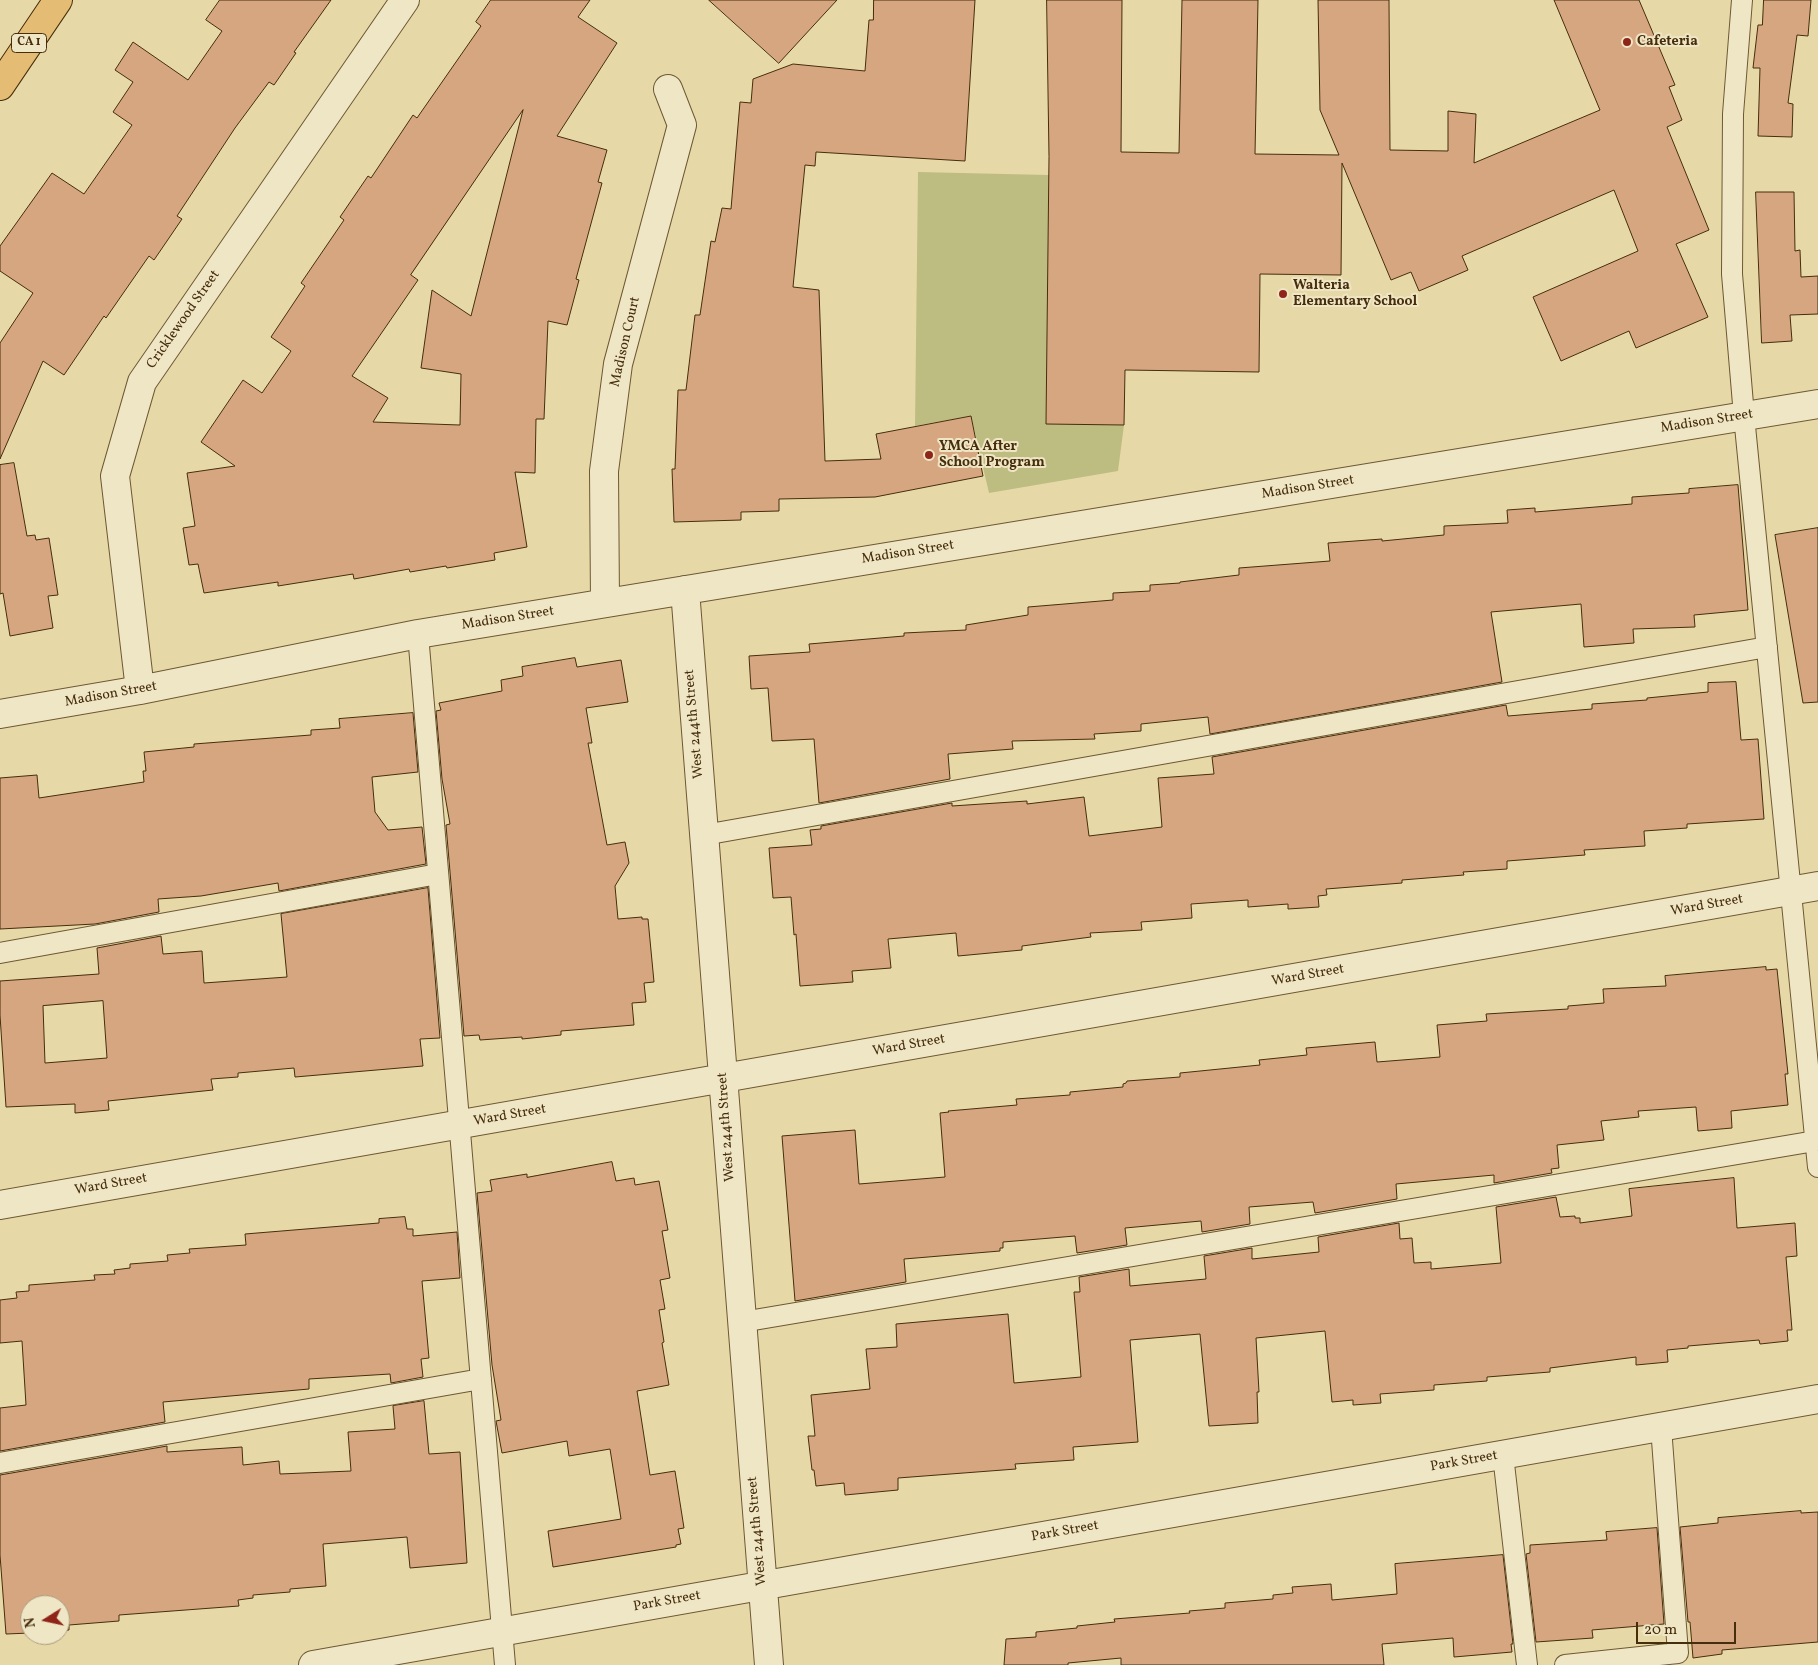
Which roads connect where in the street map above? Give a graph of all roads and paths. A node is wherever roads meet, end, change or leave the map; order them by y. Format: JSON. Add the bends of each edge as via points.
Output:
{"nodes":[{"id":1,"x":58,"y":0,"type":"edge"},
{"id":2,"x":404,"y":0,"type":"edge"},
{"id":3,"x":1742,"y":0,"type":"edge"},
{"id":4,"x":0,"y":86,"type":"edge"},
{"id":5,"x":668,"y":89,"type":"dead end"},
{"id":6,"x":1818,"y":404,"type":"edge"},
{"id":7,"x":1744,"y":416,"type":"junction"},
{"id":8,"x":685,"y":590,"type":"junction"},
{"id":9,"x":605,"y":603,"type":"junction"},
{"id":10,"x":418,"y":634,"type":"junction"},
{"id":11,"x":1767,"y":646,"type":"junction"},
{"id":12,"x":140,"y":690,"type":"junction"},
{"id":13,"x":0,"y":714,"type":"edge"},
{"id":14,"x":704,"y":835,"type":"junction"},
{"id":15,"x":438,"y":874,"type":"junction"},
{"id":16,"x":1818,"y":886,"type":"edge"},
{"id":17,"x":1791,"y":891,"type":"junction"},
{"id":18,"x":0,"y":953,"type":"edge"},
{"id":19,"x":723,"y":1078,"type":"junction"},
{"id":20,"x":459,"y":1124,"type":"junction"},
{"id":21,"x":1816,"y":1141,"type":"junction"},
{"id":22,"x":1818,"y":1167,"type":"edge"},
{"id":23,"x":0,"y":1205,"type":"edge"},
{"id":24,"x":742,"y":1322,"type":"junction"},
{"id":25,"x":480,"y":1379,"type":"junction"},
{"id":26,"x":1818,"y":1399,"type":"edge"},
{"id":27,"x":1661,"y":1427,"type":"junction"},
{"id":28,"x":1503,"y":1455,"type":"junction"},
{"id":29,"x":0,"y":1463,"type":"edge"},
{"id":30,"x":763,"y":1585,"type":"junction"},
{"id":31,"x":502,"y":1632,"type":"junction"},
{"id":32,"x":313,"y":1665,"type":"edge"},
{"id":33,"x":505,"y":1665,"type":"edge"},
{"id":34,"x":769,"y":1665,"type":"edge"},
{"id":35,"x":1527,"y":1665,"type":"edge"},
{"id":36,"x":1565,"y":1665,"type":"edge"}],
"edges":[{"from":1,"to":4,"type":"highway","number":"CA 1"},
{"from":2,"to":12,"type":"street","name":"Cricklewood Street","via":[[142,382],[115,476]]},
{"from":3,"to":7,"type":"lane","via":[[1733,114],[1732,274]]},
{"from":5,"to":9,"type":"street","name":"Madison Court","via":[[682,125],[618,364],[604,471]]},
{"from":6,"to":7,"type":"street","name":"Madison Street"},
{"from":7,"to":8,"type":"street","name":"Madison Street"},
{"from":7,"to":11,"type":"lane"},
{"from":8,"to":9,"type":"street","name":"Madison Street"},
{"from":8,"to":14,"type":"street","name":"West 244th Street"},
{"from":9,"to":10,"type":"street","name":"Madison Street"},
{"from":10,"to":12,"type":"street","name":"Madison Street"},
{"from":10,"to":15,"type":"lane"},
{"from":11,"to":14,"type":"lane"},
{"from":11,"to":17,"type":"lane"},
{"from":12,"to":13,"type":"street","name":"Madison Street"},
{"from":14,"to":19,"type":"street","name":"West 244th Street"},
{"from":15,"to":18,"type":"lane"},
{"from":15,"to":20,"type":"lane"},
{"from":16,"to":17,"type":"street","name":"Ward Street"},
{"from":17,"to":19,"type":"street","name":"Ward Street"},
{"from":17,"to":21,"type":"lane"},
{"from":19,"to":20,"type":"street","name":"Ward Street"},
{"from":19,"to":24,"type":"street","name":"West 244th Street"},
{"from":20,"to":23,"type":"street","name":"Ward Street"},
{"from":20,"to":25,"type":"lane"},
{"from":21,"to":22,"type":"lane"},
{"from":21,"to":24,"type":"lane"},
{"from":24,"to":30,"type":"street","name":"West 244th Street"},
{"from":25,"to":29,"type":"lane"},
{"from":25,"to":31,"type":"lane"},
{"from":26,"to":27,"type":"street","name":"Park Street"},
{"from":27,"to":28,"type":"street","name":"Park Street"},
{"from":27,"to":36,"type":"lane","via":[[1678,1653]]},
{"from":28,"to":30,"type":"street","name":"Park Street"},
{"from":28,"to":35,"type":"lane"},
{"from":30,"to":31,"type":"street","name":"Park Street"},
{"from":30,"to":34,"type":"street","name":"West 244th Street"},
{"from":31,"to":32,"type":"street","name":"Park Street"},
{"from":31,"to":33,"type":"lane"}]}
